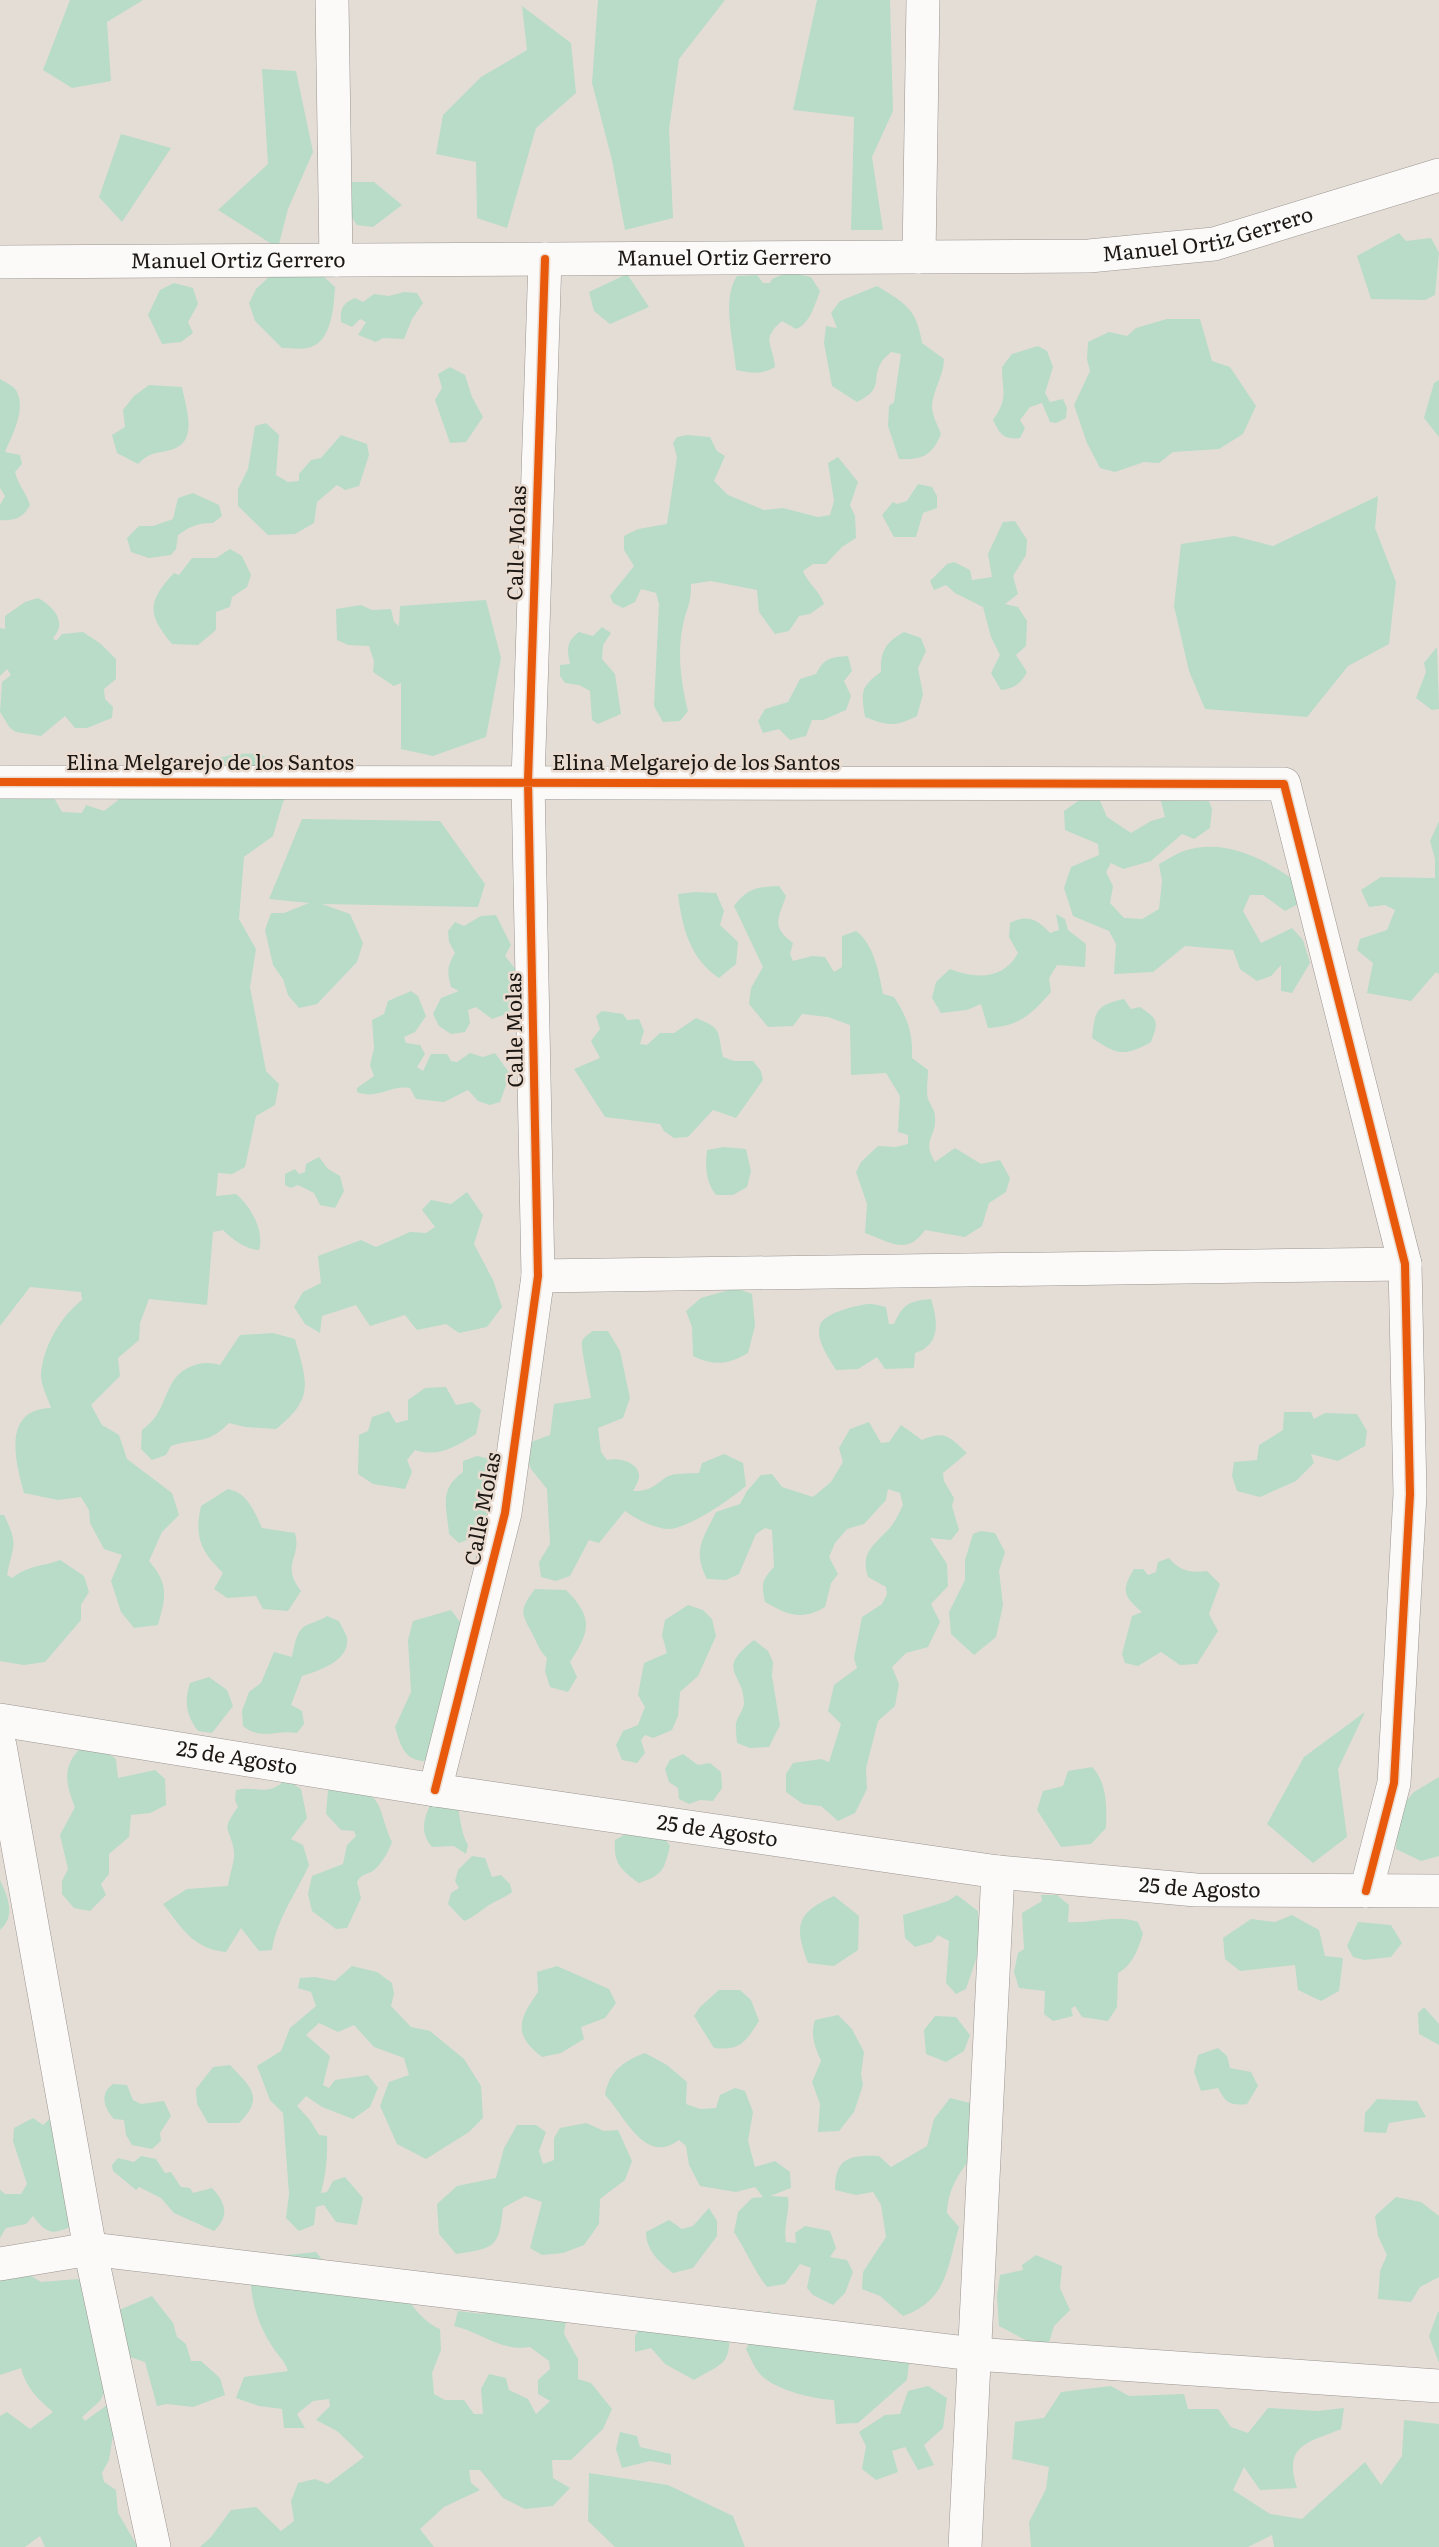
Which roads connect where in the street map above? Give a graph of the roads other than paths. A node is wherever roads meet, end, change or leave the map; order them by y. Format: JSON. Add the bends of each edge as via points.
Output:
{"nodes":[{"id":1,"x":332,"y":0,"type":"edge"},
{"id":2,"x":922,"y":0,"type":"edge"},
{"id":3,"x":1439,"y":175,"type":"edge"},
{"id":4,"x":919,"y":257,"type":"junction"},
{"id":5,"x":545,"y":259,"type":"junction"},
{"id":6,"x":336,"y":260,"type":"junction"},
{"id":7,"x":0,"y":262,"type":"edge"},
{"id":8,"x":528,"y":781,"type":"junction"},
{"id":9,"x":0,"y":782,"type":"edge"},
{"id":10,"x":1406,"y":1264,"type":"junction"},
{"id":11,"x":538,"y":1276,"type":"junction"},
{"id":12,"x":0,"y":1720,"type":"edge"},
{"id":13,"x":0,"y":1746,"type":"edge"},
{"id":14,"x":435,"y":1790,"type":"junction"},
{"id":15,"x":998,"y":1872,"type":"junction"},
{"id":16,"x":1366,"y":1891,"type":"junction"},
{"id":17,"x":1439,"y":1892,"type":"edge"},
{"id":18,"x":90,"y":2249,"type":"junction"},
{"id":19,"x":0,"y":2264,"type":"edge"},
{"id":20,"x":974,"y":2354,"type":"junction"},
{"id":21,"x":1439,"y":2386,"type":"edge"},
{"id":22,"x":154,"y":2547,"type":"edge"},
{"id":23,"x":965,"y":2547,"type":"edge"}],
"edges":[{"from":1,"to":6,"type":"street"},
{"from":2,"to":4,"type":"street"},
{"from":3,"to":4,"type":"street","name":"Manuel Ortiz Gerrero","via":[[1214,244],[1089,256]]},
{"from":4,"to":5,"type":"street","name":"Manuel Ortiz Gerrero"},
{"from":5,"to":6,"type":"street","name":"Manuel Ortiz Gerrero"},
{"from":5,"to":8,"type":"street","name":"Calle Molas"},
{"from":6,"to":7,"type":"street","name":"Manuel Ortiz Gerrero"},
{"from":8,"to":9,"type":"street","name":"Elina Melgarejo de los Santos"},
{"from":8,"to":10,"type":"street","name":"Elina Melgarejo de los Santos","via":[[1284,784]]},
{"from":8,"to":11,"type":"street","name":"Calle Molas"},
{"from":10,"to":11,"type":"street"},
{"from":10,"to":16,"type":"street","via":[[1410,1494],[1394,1783]]},
{"from":11,"to":14,"type":"street","name":"Calle Molas","via":[[505,1513]]},
{"from":12,"to":14,"type":"street","name":"25 de Agosto"},
{"from":13,"to":18,"type":"street"},
{"from":14,"to":15,"type":"street","name":"25 de Agosto"},
{"from":15,"to":16,"type":"street","name":"25 de Agosto","via":[[1196,1890]]},
{"from":15,"to":20,"type":"street"},
{"from":16,"to":17,"type":"street","name":"25 de Agosto"},
{"from":18,"to":19,"type":"street"},
{"from":18,"to":20,"type":"street"},
{"from":18,"to":22,"type":"street"},
{"from":20,"to":21,"type":"street"},
{"from":20,"to":23,"type":"street"}]}
